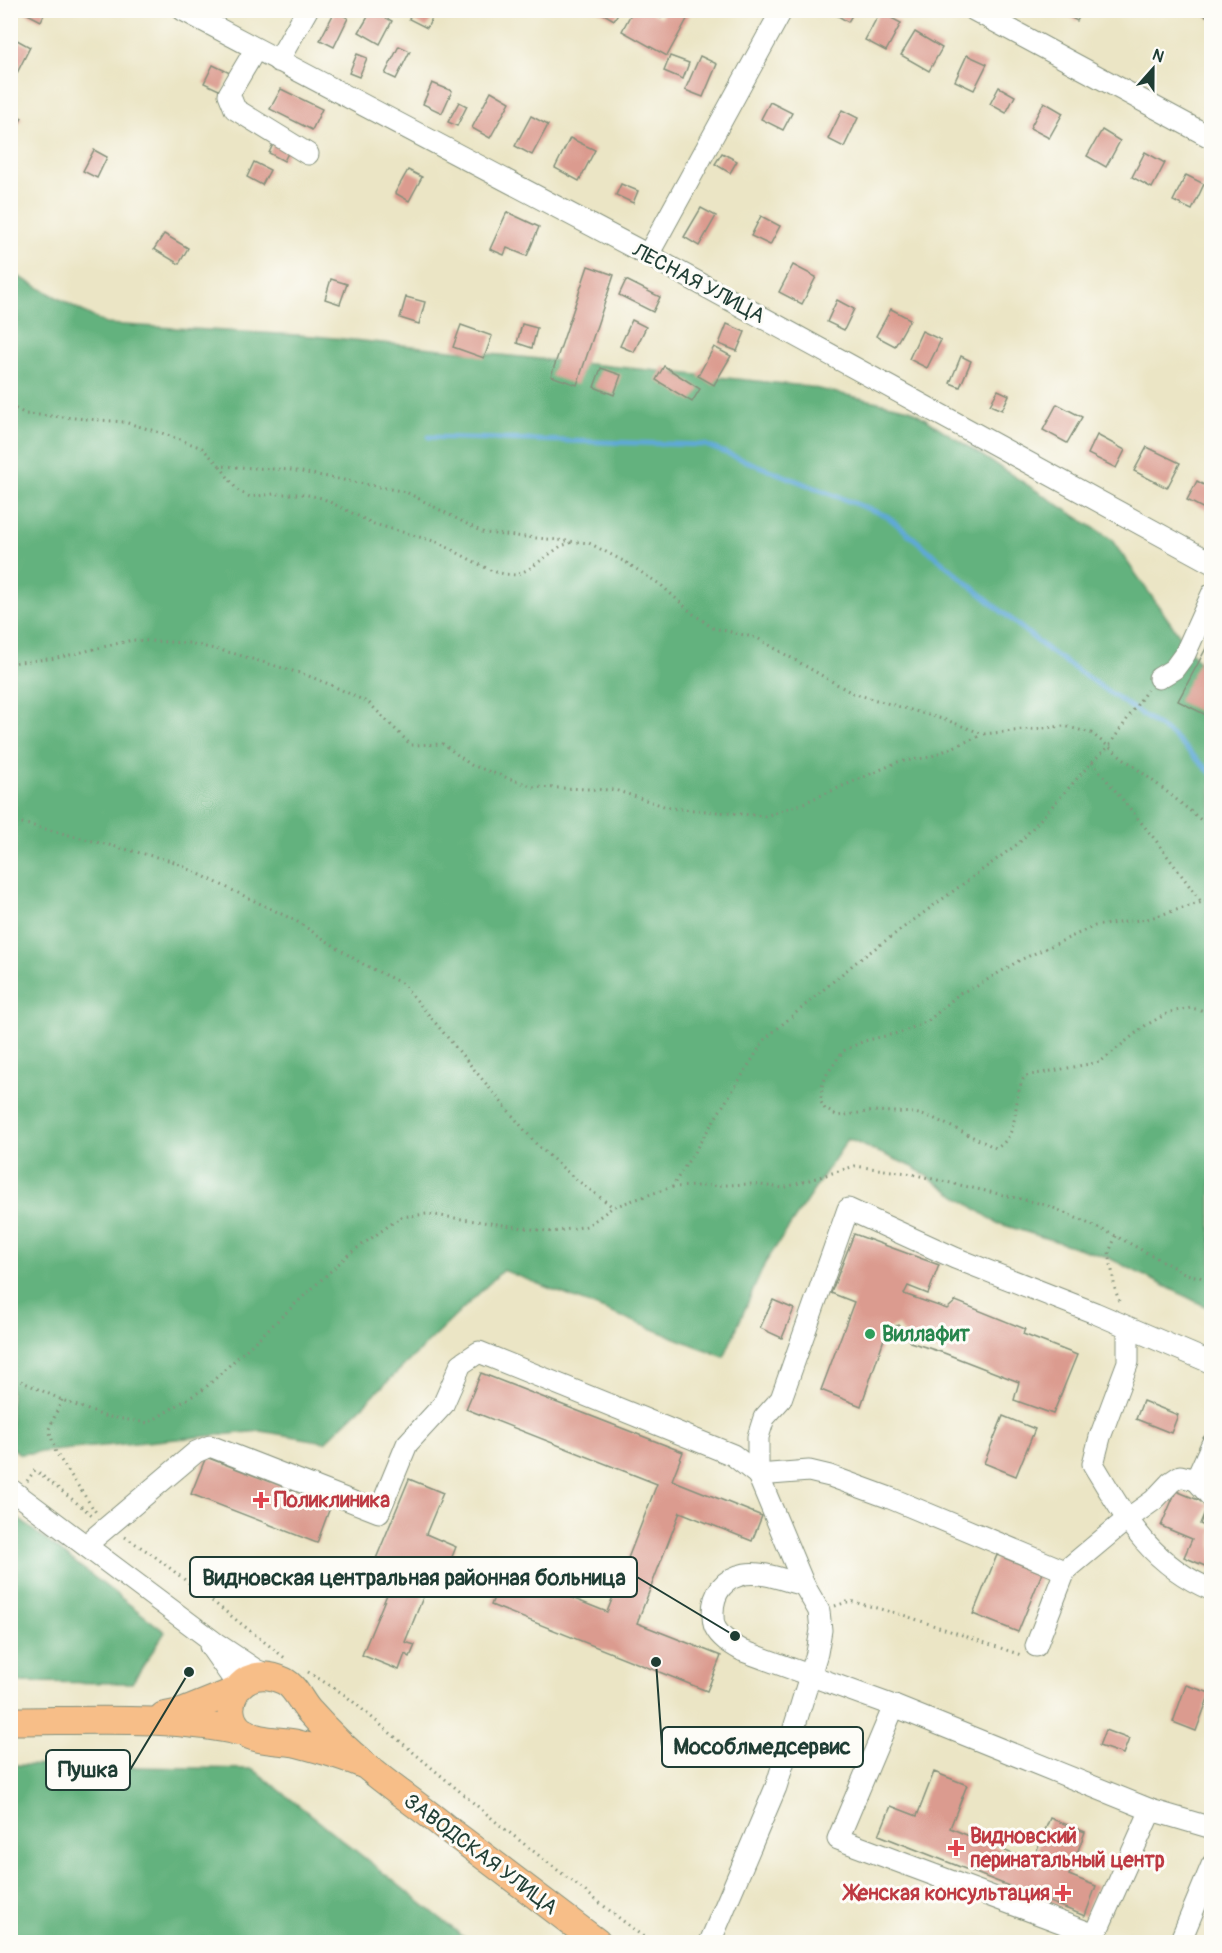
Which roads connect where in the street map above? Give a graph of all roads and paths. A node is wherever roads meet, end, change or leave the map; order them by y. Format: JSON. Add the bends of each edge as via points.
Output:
{"nodes":[{"id":1,"x":183,"y":10,"type":"edge"},
{"id":2,"x":308,"y":10,"type":"edge"},
{"id":3,"x":782,"y":10,"type":"edge"},
{"id":4,"x":974,"y":10,"type":"edge"},
{"id":5,"x":255,"y":50,"type":"junction"},
{"id":6,"x":278,"y":62,"type":"junction"},
{"id":7,"x":1210,"y":135,"type":"edge"},
{"id":8,"x":308,"y":154,"type":"dead end"},
{"id":9,"x":648,"y":255,"type":"junction"},
{"id":10,"x":10,"y":406,"type":"edge"},
{"id":11,"x":220,"y":466,"type":"junction"},
{"id":12,"x":577,"y":541,"type":"junction"},
{"id":13,"x":1212,"y":563,"type":"edge"},
{"id":14,"x":1212,"y":594,"type":"edge"},
{"id":15,"x":10,"y":663,"type":"edge"},
{"id":16,"x":1159,"y":678,"type":"dead end"},
{"id":17,"x":1143,"y":694,"type":"dead end"},
{"id":18,"x":983,"y":734,"type":"junction"},
{"id":19,"x":1109,"y":746,"type":"junction"},
{"id":20,"x":1092,"y":762,"type":"junction"},
{"id":21,"x":10,"y":820,"type":"edge"},
{"id":22,"x":1212,"y":829,"type":"edge"},
{"id":23,"x":1212,"y":899,"type":"edge"},
{"id":24,"x":1202,"y":903,"type":"junction"},
{"id":25,"x":1212,"y":1012,"type":"edge"},
{"id":26,"x":672,"y":1187,"type":"junction"},
{"id":27,"x":613,"y":1207,"type":"junction"},
{"id":28,"x":1116,"y":1236,"type":"junction"},
{"id":29,"x":1212,"y":1280,"type":"edge"},
{"id":30,"x":1128,"y":1328,"type":"junction"},
{"id":31,"x":1212,"y":1363,"type":"edge"},
{"id":32,"x":10,"y":1376,"type":"edge"},
{"id":33,"x":62,"y":1400,"type":"junction"},
{"id":34,"x":1212,"y":1444,"type":"edge"},
{"id":35,"x":758,"y":1475,"type":"junction"},
{"id":36,"x":1196,"y":1480,"type":"junction"},
{"id":37,"x":14,"y":1491,"type":"edge"},
{"id":38,"x":1212,"y":1497,"type":"edge"},
{"id":39,"x":1126,"y":1520,"type":"junction"},
{"id":40,"x":105,"y":1524,"type":"junction"},
{"id":41,"x":86,"y":1545,"type":"junction"},
{"id":42,"x":1065,"y":1571,"type":"junction"},
{"id":43,"x":804,"y":1585,"type":"junction"},
{"id":44,"x":1212,"y":1590,"type":"edge"},
{"id":45,"x":172,"y":1611,"type":"junction"},
{"id":46,"x":819,"y":1611,"type":"junction"},
{"id":47,"x":1036,"y":1646,"type":"joint"},
{"id":48,"x":217,"y":1656,"type":"junction"},
{"id":49,"x":278,"y":1667,"type":"junction"},
{"id":50,"x":811,"y":1674,"type":"junction"},
{"id":51,"x":299,"y":1680,"type":"junction"},
{"id":52,"x":236,"y":1689,"type":"junction"},
{"id":53,"x":894,"y":1706,"type":"junction"},
{"id":54,"x":183,"y":1712,"type":"junction"},
{"id":55,"x":10,"y":1721,"type":"edge"},
{"id":56,"x":132,"y":1721,"type":"junction"},
{"id":57,"x":246,"y":1734,"type":"junction"},
{"id":58,"x":272,"y":1739,"type":"junction"},
{"id":59,"x":364,"y":1765,"type":"junction"},
{"id":60,"x":1151,"y":1810,"type":"junction"},
{"id":61,"x":1212,"y":1828,"type":"edge"},
{"id":62,"x":1212,"y":1865,"type":"edge"},
{"id":63,"x":597,"y":1942,"type":"edge"},
{"id":64,"x":650,"y":1942,"type":"edge"},
{"id":65,"x":710,"y":1942,"type":"edge"},
{"id":66,"x":1180,"y":1942,"type":"edge"}],
"edges":[{"from":1,"to":5,"type":"street","name":"ЛЕСНАЯ УЛИЦА"},
{"from":2,"to":6,"type":"street"},
{"from":3,"to":9,"type":"street"},
{"from":4,"to":7,"type":"street"},
{"from":5,"to":6,"type":"street","name":"ЛЕСНАЯ УЛИЦА"},
{"from":5,"to":8,"type":"street","via":[[229,94],[235,109]]},
{"from":6,"to":9,"type":"street","name":"ЛЕСНАЯ УЛИЦА"},
{"from":9,"to":13,"type":"street","name":"ЛЕСНАЯ УЛИЦА"},
{"from":10,"to":11,"type":"path","via":[[26,414],[124,422],[153,430],[202,448]]},
{"from":11,"to":12,"type":"path","via":[[291,470],[406,492],[484,533]]},
{"from":11,"to":12,"type":"path","via":[[237,490],[250,497],[303,494],[322,498],[374,524],[437,542],[504,574],[516,575],[561,546]]},
{"from":12,"to":18,"type":"path","via":[[589,543],[627,563],[713,628],[757,638],[852,693]]},
{"from":14,"to":16,"type":"street","via":[[1185,654],[1174,669]]},
{"from":15,"to":18,"type":"path","via":[[57,658],[132,640],[188,643],[331,685],[369,703],[411,745],[443,744],[471,765],[534,787],[615,790],[670,808],[747,815],[765,816],[799,805],[898,762],[930,757]]},
{"from":17,"to":19,"type":"path"},
{"from":18,"to":19,"type":"path","via":[[1064,726],[1091,733]]},
{"from":19,"to":20,"type":"path"},
{"from":19,"to":22,"type":"path"},
{"from":20,"to":24,"type":"path"},
{"from":20,"to":26,"type":"path","via":[[1019,843],[855,963],[765,1040]]},
{"from":21,"to":27,"type":"path","via":[[172,861],[296,921],[361,963],[403,984],[537,1145]]},
{"from":23,"to":24,"type":"path"},
{"from":24,"to":25,"type":"path","via":[[1147,919],[1095,926],[960,993],[928,1021],[843,1051],[827,1074],[821,1102],[838,1116],[874,1111],[915,1113],[996,1148],[1004,1144],[1011,1131],[1025,1076],[1100,1062],[1146,1024],[1170,1012],[1191,1008]]},
{"from":26,"to":27,"type":"path"},
{"from":26,"to":28,"type":"path","via":[[753,1184],[783,1188],[855,1166],[907,1173],[1047,1205]]},
{"from":27,"to":33,"type":"path","via":[[587,1226],[553,1232],[427,1214],[401,1217],[349,1254],[204,1389],[148,1423],[104,1416]]},
{"from":28,"to":29,"type":"path","via":[[1186,1274]]},
{"from":28,"to":30,"type":"path","via":[[1109,1252],[1115,1289]]},
{"from":30,"to":31,"type":"street"},
{"from":30,"to":35,"type":"street","via":[[848,1209],[781,1399],[764,1418],[758,1437]]},
{"from":30,"to":39,"type":"street","via":[[1128,1362],[1093,1464]]},
{"from":32,"to":33,"type":"path"},
{"from":33,"to":40,"type":"path","via":[[49,1429],[56,1453]]},
{"from":34,"to":36,"type":"street"},
{"from":35,"to":40,"type":"street","via":[[733,1455],[479,1352],[460,1364],[442,1405],[407,1444],[379,1512],[210,1446],[196,1452]]},
{"from":35,"to":42,"type":"street","via":[[809,1470],[830,1476]]},
{"from":35,"to":43,"type":"street"},
{"from":36,"to":38,"type":"street"},
{"from":36,"to":39,"type":"street","via":[[1180,1476]]},
{"from":37,"to":40,"type":"path","via":[[35,1470]]},
{"from":37,"to":41,"type":"street"},
{"from":39,"to":42,"type":"street"},
{"from":39,"to":44,"type":"street","via":[[1161,1560],[1188,1580]]},
{"from":40,"to":41,"type":"street"},
{"from":40,"to":49,"type":"path","via":[[153,1555]]},
{"from":41,"to":45,"type":"street"},
{"from":42,"to":47,"type":"street"},
{"from":43,"to":46,"type":"street"},
{"from":43,"to":50,"type":"street","via":[[757,1574],[735,1577],[717,1590],[713,1615],[715,1627],[743,1651]]},
{"from":45,"to":48,"type":"street"},
{"from":45,"to":49,"type":"street","via":[[256,1670]]},
{"from":46,"to":47,"type":"path","via":[[850,1601],[1029,1657]]},
{"from":46,"to":50,"type":"street","via":[[821,1630]]},
{"from":48,"to":52,"type":"street"},
{"from":48,"to":54,"type":"street","via":[[217,1678],[211,1690]]},
{"from":49,"to":51,"type":"main road","via":[[288,1682]]},
{"from":49,"to":52,"type":"main road","via":[[254,1676]]},
{"from":50,"to":53,"type":"street"},
{"from":50,"to":65,"type":"street","via":[[776,1787]]},
{"from":51,"to":58,"type":"main road","via":[[297,1713],[284,1733]]},
{"from":51,"to":59,"type":"main road","via":[[308,1710]]},
{"from":51,"to":64,"type":"path","via":[[345,1695],[501,1826]]},
{"from":52,"to":54,"type":"main road"},
{"from":52,"to":57,"type":"main road","via":[[233,1719]]},
{"from":53,"to":60,"type":"street"},
{"from":53,"to":60,"type":"street","via":[[838,1839],[1095,1935]]},
{"from":54,"to":56,"type":"main road"},
{"from":55,"to":56,"type":"main road"},
{"from":56,"to":57,"type":"main road","via":[[221,1728]]},
{"from":57,"to":58,"type":"main road"},
{"from":58,"to":59,"type":"main road"},
{"from":59,"to":63,"type":"main road","name":"ЗАВОДСКАЯ УЛИЦА"},
{"from":60,"to":61,"type":"street"},
{"from":62,"to":66,"type":"street"}]}
